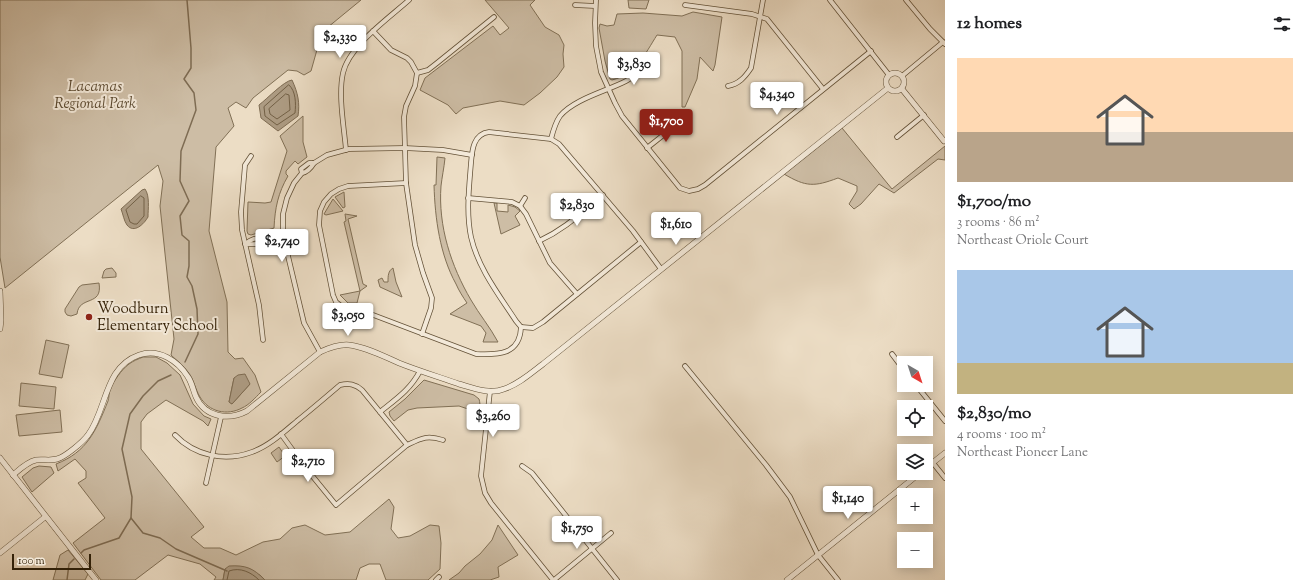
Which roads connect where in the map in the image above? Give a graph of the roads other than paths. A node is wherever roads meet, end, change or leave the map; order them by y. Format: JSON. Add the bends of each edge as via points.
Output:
{"nodes":[{"id":1,"x":409,"y":0,"type":"edge"},
{"id":2,"x":596,"y":0,"type":"edge"},
{"id":3,"x":762,"y":0,"type":"edge"},
{"id":4,"x":830,"y":0,"type":"edge"},
{"id":5,"x":906,"y":0,"type":"edge"},
{"id":6,"x":575,"y":5,"type":"dead end"},
{"id":7,"x":685,"y":5,"type":"dead end"},
{"id":8,"x":595,"y":6,"type":"junction"},
{"id":9,"x":760,"y":16,"type":"junction"},
{"id":10,"x":494,"y":17,"type":"dead end"},
{"id":11,"x":373,"y":32,"type":"junction"},
{"id":12,"x":944,"y":43,"type":"edge"},
{"id":13,"x":871,"y":52,"type":"junction"},
{"id":14,"x":647,"y":64,"type":"dead end"},
{"id":15,"x":417,"y":73,"type":"junction"},
{"id":16,"x":889,"y":75,"type":"junction"},
{"id":17,"x":902,"y":76,"type":"junction"},
{"id":18,"x":728,"y":86,"type":"dead end"},
{"id":19,"x":608,"y":88,"type":"junction"},
{"id":20,"x":888,"y":88,"type":"junction"},
{"id":21,"x":823,"y":89,"type":"junction"},
{"id":22,"x":902,"y":89,"type":"junction"},
{"id":23,"x":924,"y":115,"type":"junction"},
{"id":24,"x":676,"y":125,"type":"dead end"},
{"id":25,"x":896,"y":137,"type":"dead end"},
{"id":26,"x":551,"y":139,"type":"junction"},
{"id":27,"x":944,"y":141,"type":"dead end"},
{"id":28,"x":405,"y":148,"type":"junction"},
{"id":29,"x":647,"y":148,"type":"junction"},
{"id":30,"x":346,"y":150,"type":"junction"},
{"id":31,"x":472,"y":155,"type":"junction"},
{"id":32,"x":251,"y":156,"type":"dead end"},
{"id":33,"x":406,"y":183,"type":"junction"},
{"id":34,"x":603,"y":194,"type":"junction"},
{"id":35,"x":468,"y":198,"type":"junction"},
{"id":36,"x":525,"y":198,"type":"dead end"},
{"id":37,"x":520,"y":206,"type":"junction"},
{"id":38,"x":283,"y":235,"type":"junction"},
{"id":39,"x":539,"y":241,"type":"junction"},
{"id":40,"x":641,"y":242,"type":"junction"},
{"id":41,"x":245,"y":244,"type":"junction"},
{"id":42,"x":661,"y":268,"type":"junction"},
{"id":43,"x":0,"y":291,"type":"edge"},
{"id":44,"x":577,"y":294,"type":"junction"},
{"id":45,"x":521,"y":327,"type":"junction"},
{"id":46,"x":0,"y":329,"type":"edge"},
{"id":47,"x":422,"y":334,"type":"junction"},
{"id":48,"x":263,"y":340,"type":"dead end"},
{"id":49,"x":320,"y":352,"type":"junction"},
{"id":50,"x":892,"y":354,"type":"dead end"},
{"id":51,"x":897,"y":361,"type":"edge"},
{"id":52,"x":685,"y":366,"type":"dead end"},
{"id":53,"x":420,"y":371,"type":"junction"},
{"id":54,"x":490,"y":391,"type":"junction"},
{"id":55,"x":922,"y":392,"type":"edge"},
{"id":56,"x":380,"y":412,"type":"junction"},
{"id":57,"x":221,"y":416,"type":"junction"},
{"id":58,"x":945,"y":421,"type":"edge"},
{"id":59,"x":281,"y":434,"type":"junction"},
{"id":60,"x":175,"y":435,"type":"dead end"},
{"id":61,"x":444,"y":440,"type":"dead end"},
{"id":62,"x":407,"y":445,"type":"junction"},
{"id":63,"x":945,"y":453,"type":"edge"},
{"id":64,"x":212,"y":456,"type":"junction"},
{"id":65,"x":0,"y":458,"type":"edge"},
{"id":66,"x":933,"y":463,"type":"joint"},
{"id":67,"x":522,"y":466,"type":"dead end"},
{"id":68,"x":13,"y":475,"type":"junction"},
{"id":69,"x":945,"y":478,"type":"edge"},
{"id":70,"x":911,"y":480,"type":"edge"},
{"id":71,"x":206,"y":483,"type":"dead end"},
{"id":72,"x":45,"y":517,"type":"junction"},
{"id":73,"x":611,"y":533,"type":"dead end"},
{"id":74,"x":592,"y":549,"type":"junction"},
{"id":75,"x":0,"y":553,"type":"edge"},
{"id":76,"x":818,"y":555,"type":"junction"},
{"id":77,"x":96,"y":580,"type":"edge"},
{"id":78,"x":553,"y":580,"type":"edge"},
{"id":79,"x":617,"y":580,"type":"edge"},
{"id":80,"x":787,"y":580,"type":"edge"},
{"id":81,"x":838,"y":580,"type":"edge"}],
"edges":[{"from":1,"to":11,"type":"street"},
{"from":2,"to":8,"type":"street"},
{"from":3,"to":9,"type":"street"},
{"from":4,"to":13,"type":"street"},
{"from":5,"to":12,"type":"street"},
{"from":6,"to":8,"type":"street"},
{"from":7,"to":9,"type":"street"},
{"from":8,"to":19,"type":"street","via":[[596,46],[601,72]]},
{"from":9,"to":18,"type":"street","via":[[751,68],[741,80]]},
{"from":9,"to":21,"type":"street","via":[[771,23]]},
{"from":10,"to":15,"type":"street","via":[[438,63],[428,70]]},
{"from":11,"to":15,"type":"street","via":[[391,50],[407,58]]},
{"from":11,"to":30,"type":"street","via":[[356,48],[343,71],[341,87]]},
{"from":12,"to":17,"type":"street"},
{"from":13,"to":16,"type":"street"},
{"from":13,"to":21,"type":"street"},
{"from":14,"to":19,"type":"street","via":[[632,78]]},
{"from":15,"to":28,"type":"street","via":[[404,117]]},
{"from":16,"to":17,"type":"street","via":[[894,73]]},
{"from":16,"to":20,"type":"street","via":[[886,80]]},
{"from":17,"to":22,"type":"street","via":[[905,82]]},
{"from":19,"to":26,"type":"street","via":[[576,104],[561,115]]},
{"from":19,"to":29,"type":"street","via":[[622,116]]},
{"from":20,"to":22,"type":"street","via":[[894,92]]},
{"from":20,"to":42,"type":"street"},
{"from":21,"to":29,"type":"street","via":[[698,189],[689,191],[680,188]]},
{"from":22,"to":23,"type":"street"},
{"from":23,"to":25,"type":"street"},
{"from":23,"to":27,"type":"street"},
{"from":24,"to":29,"type":"street"},
{"from":26,"to":31,"type":"street","via":[[484,132],[474,142]]},
{"from":26,"to":34,"type":"street","via":[[565,150]]},
{"from":28,"to":30,"type":"street"},
{"from":28,"to":31,"type":"street"},
{"from":28,"to":33,"type":"street"},
{"from":30,"to":38,"type":"street","via":[[309,163],[301,169],[302,173],[287,198],[283,214]]},
{"from":31,"to":35,"type":"street"},
{"from":32,"to":41,"type":"street","via":[[245,166],[241,212]]},
{"from":33,"to":47,"type":"street","via":[[418,259],[432,298]]},
{"from":33,"to":47,"type":"street","via":[[348,186],[339,189],[324,202],[320,211],[319,226],[336,302],[341,306],[368,313]]},
{"from":34,"to":39,"type":"street","via":[[570,223]]},
{"from":34,"to":40,"type":"street"},
{"from":35,"to":37,"type":"street","via":[[512,202]]},
{"from":35,"to":45,"type":"street","via":[[471,237],[477,254],[484,270]]},
{"from":36,"to":37,"type":"street"},
{"from":37,"to":39,"type":"street"},
{"from":38,"to":41,"type":"street","via":[[254,245]]},
{"from":38,"to":49,"type":"street","via":[[304,323]]},
{"from":39,"to":44,"type":"street","via":[[550,263]]},
{"from":40,"to":42,"type":"street"},
{"from":40,"to":44,"type":"street"},
{"from":41,"to":48,"type":"street","via":[[259,305]]},
{"from":42,"to":54,"type":"street","via":[[522,380],[503,390]]},
{"from":43,"to":46,"type":"street"},
{"from":44,"to":45,"type":"street","via":[[536,326]]},
{"from":45,"to":47,"type":"street","via":[[519,339],[512,349],[496,355],[471,353]]},
{"from":49,"to":53,"type":"street","via":[[349,345]]},
{"from":49,"to":57,"type":"street","via":[[247,411],[232,417]]},
{"from":50,"to":51,"type":"street"},
{"from":52,"to":76,"type":"street","via":[[790,497]]},
{"from":53,"to":54,"type":"street","via":[[478,390]]},
{"from":53,"to":56,"type":"street","via":[[408,390]]},
{"from":54,"to":78,"type":"street","via":[[481,476],[485,493]]},
{"from":55,"to":58,"type":"street"},
{"from":56,"to":59,"type":"street","via":[[357,386],[340,385]]},
{"from":56,"to":62,"type":"street"},
{"from":57,"to":64,"type":"street"},
{"from":57,"to":68,"type":"street","via":[[207,411],[200,403],[178,364],[159,354],[140,354],[127,362],[115,375],[87,437],[63,457],[37,460]]},
{"from":59,"to":62,"type":"street","via":[[336,505]]},
{"from":59,"to":64,"type":"street","via":[[252,452],[239,456]]},
{"from":60,"to":64,"type":"street","via":[[188,446]]},
{"from":61,"to":62,"type":"street","via":[[432,436]]},
{"from":63,"to":66,"type":"street"},
{"from":64,"to":71,"type":"street"},
{"from":65,"to":68,"type":"street"},
{"from":66,"to":69,"type":"street"},
{"from":67,"to":74,"type":"street","via":[[532,473]]},
{"from":68,"to":72,"type":"street"},
{"from":70,"to":76,"type":"street"},
{"from":72,"to":75,"type":"street"},
{"from":72,"to":77,"type":"street"},
{"from":73,"to":74,"type":"street"},
{"from":74,"to":78,"type":"street"},
{"from":74,"to":79,"type":"street"},
{"from":76,"to":80,"type":"street"},
{"from":76,"to":81,"type":"street"}]}
